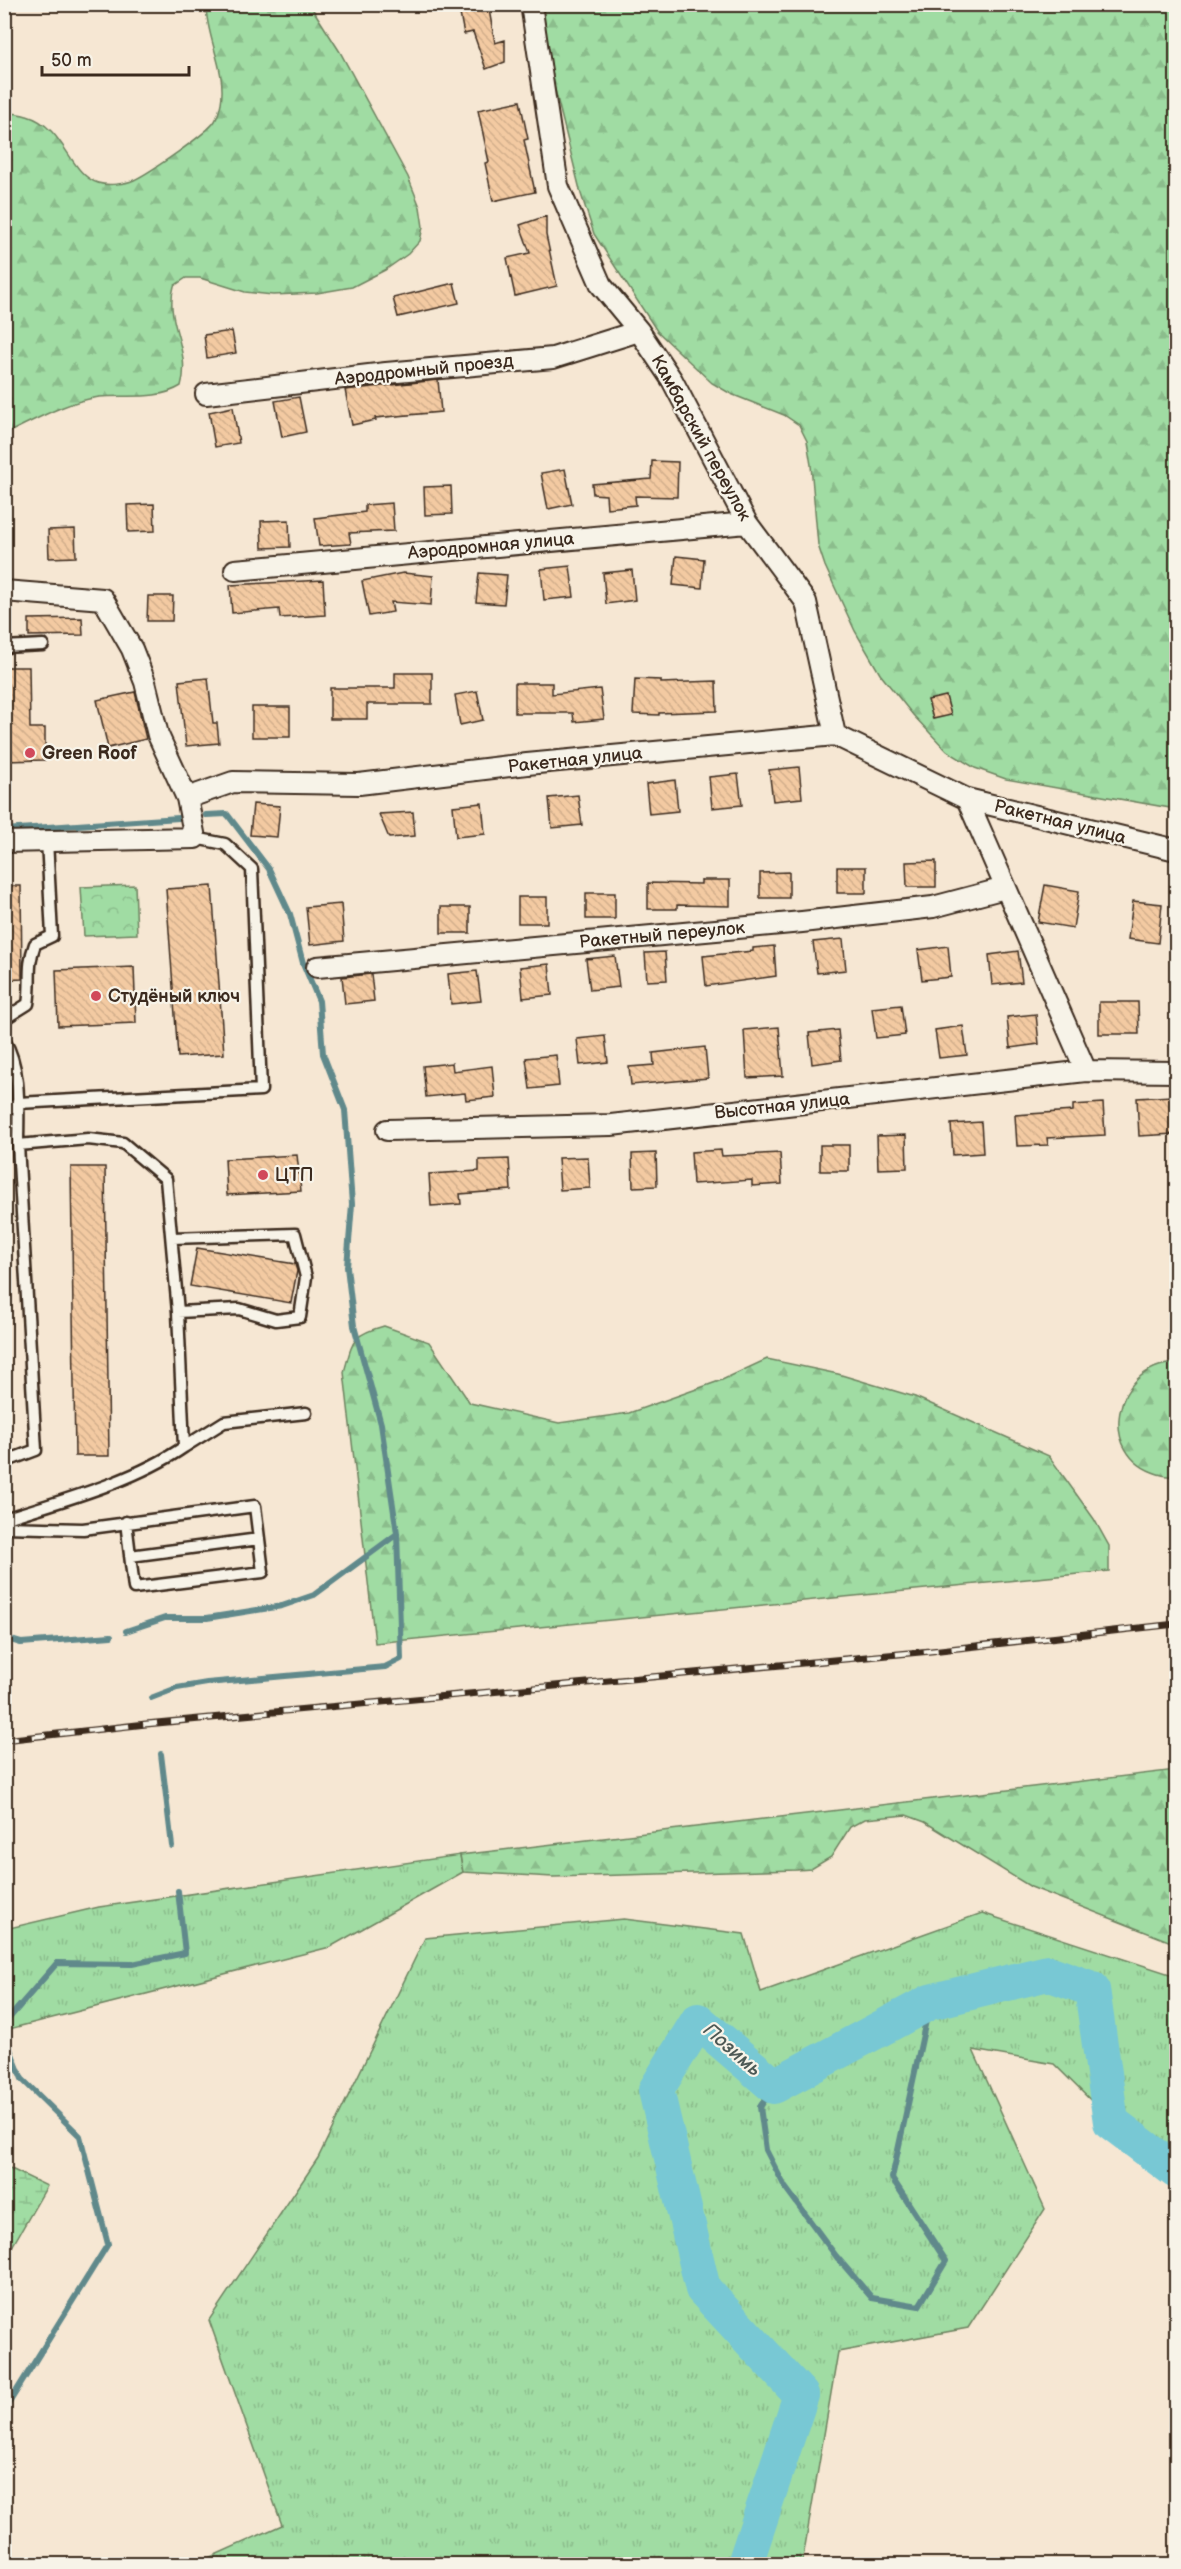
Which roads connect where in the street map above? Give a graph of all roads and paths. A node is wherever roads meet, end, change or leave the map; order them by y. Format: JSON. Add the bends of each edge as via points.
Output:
{"nodes":[{"id":1,"x":531,"y":4,"type":"edge"},
{"id":2,"x":639,"y":331,"type":"junction"},
{"id":3,"x":206,"y":394,"type":"dead end"},
{"id":4,"x":747,"y":523,"type":"junction"},
{"id":5,"x":235,"y":570,"type":"dead end"},
{"id":6,"x":4,"y":591,"type":"edge"},
{"id":7,"x":43,"y":645,"type":"dead end"},
{"id":8,"x":4,"y":647,"type":"edge"},
{"id":9,"x":835,"y":735,"type":"junction"},
{"id":10,"x":187,"y":798,"type":"junction"},
{"id":11,"x":967,"y":799,"type":"junction"},
{"id":12,"x":195,"y":838,"type":"junction"},
{"id":13,"x":47,"y":840,"type":"junction"},
{"id":14,"x":4,"y":843,"type":"edge"},
{"id":15,"x":1176,"y":850,"type":"edge"},
{"id":16,"x":1005,"y":888,"type":"junction"},
{"id":17,"x":317,"y":967,"type":"dead end"},
{"id":18,"x":4,"y":1019,"type":"edge"},
{"id":19,"x":4,"y":1040,"type":"edge"},
{"id":20,"x":1086,"y":1071,"type":"junction"},
{"id":21,"x":1176,"y":1072,"type":"edge"},
{"id":22,"x":18,"y":1103,"type":"junction"},
{"id":23,"x":4,"y":1112,"type":"edge"},
{"id":24,"x":387,"y":1130,"type":"dead end"},
{"id":25,"x":18,"y":1145,"type":"junction"},
{"id":26,"x":172,"y":1238,"type":"junction"},
{"id":27,"x":178,"y":1312,"type":"junction"},
{"id":28,"x":306,"y":1413,"type":"dead end"},
{"id":29,"x":184,"y":1447,"type":"junction"},
{"id":30,"x":4,"y":1462,"type":"edge"},
{"id":31,"x":4,"y":1520,"type":"edge"},
{"id":32,"x":126,"y":1522,"type":"junction"},
{"id":33,"x":4,"y":1527,"type":"edge"},
{"id":34,"x":259,"y":1539,"type":"junction"},
{"id":35,"x":130,"y":1556,"type":"junction"}],
"edges":[{"from":1,"to":2,"type":"street","name":"Камбарский переулок","via":[[558,186],[601,285]]},
{"from":2,"to":3,"type":"street","name":"Аэродромный проезд","via":[[553,358]]},
{"from":2,"to":4,"type":"street","name":"Камбарский переулок","via":[[672,380]]},
{"from":4,"to":5,"type":"street","name":"Аэродромная улица"},
{"from":4,"to":9,"type":"street","name":"Камбарский переулок","via":[[806,602]]},
{"from":6,"to":10,"type":"street","via":[[104,599],[146,682],[159,735]]},
{"from":7,"to":8,"type":"lane"},
{"from":9,"to":10,"type":"street","name":"Ракетная улица","via":[[360,784],[232,782]]},
{"from":9,"to":11,"type":"street","name":"Ракетная улица"},
{"from":10,"to":12,"type":"street"},
{"from":11,"to":15,"type":"street","name":"Ракетная улица"},
{"from":11,"to":16,"type":"street"},
{"from":12,"to":13,"type":"street"},
{"from":12,"to":22,"type":"lane","via":[[225,843],[252,869],[261,1090]]},
{"from":13,"to":14,"type":"street"},
{"from":13,"to":18,"type":"lane","via":[[52,936],[35,944],[28,961],[28,1004]]},
{"from":16,"to":17,"type":"street","name":"Ракетный переулок","via":[[922,908]]},
{"from":16,"to":20,"type":"street"},
{"from":19,"to":22,"type":"lane","via":[[12,1053]]},
{"from":20,"to":21,"type":"street","name":"Высотная улица"},
{"from":20,"to":24,"type":"street","name":"Высотная улица","via":[[611,1125]]},
{"from":22,"to":23,"type":"lane"},
{"from":22,"to":25,"type":"lane"},
{"from":25,"to":26,"type":"lane","via":[[88,1139],[123,1143],[166,1179]]},
{"from":25,"to":30,"type":"lane","via":[[36,1450]]},
{"from":26,"to":27,"type":"lane"},
{"from":26,"to":27,"type":"lane","via":[[295,1234],[306,1277],[300,1317],[276,1320],[239,1309]]},
{"from":27,"to":29,"type":"lane"},
{"from":28,"to":29,"type":"lane","via":[[224,1422]]},
{"from":29,"to":31,"type":"lane","via":[[163,1462],[124,1478]]},
{"from":32,"to":33,"type":"lane","via":[[83,1529]]},
{"from":32,"to":34,"type":"lane","via":[[255,1506]]},
{"from":32,"to":35,"type":"lane"},
{"from":34,"to":35,"type":"lane"},
{"from":34,"to":35,"type":"lane","via":[[263,1572],[134,1588]]}]}
